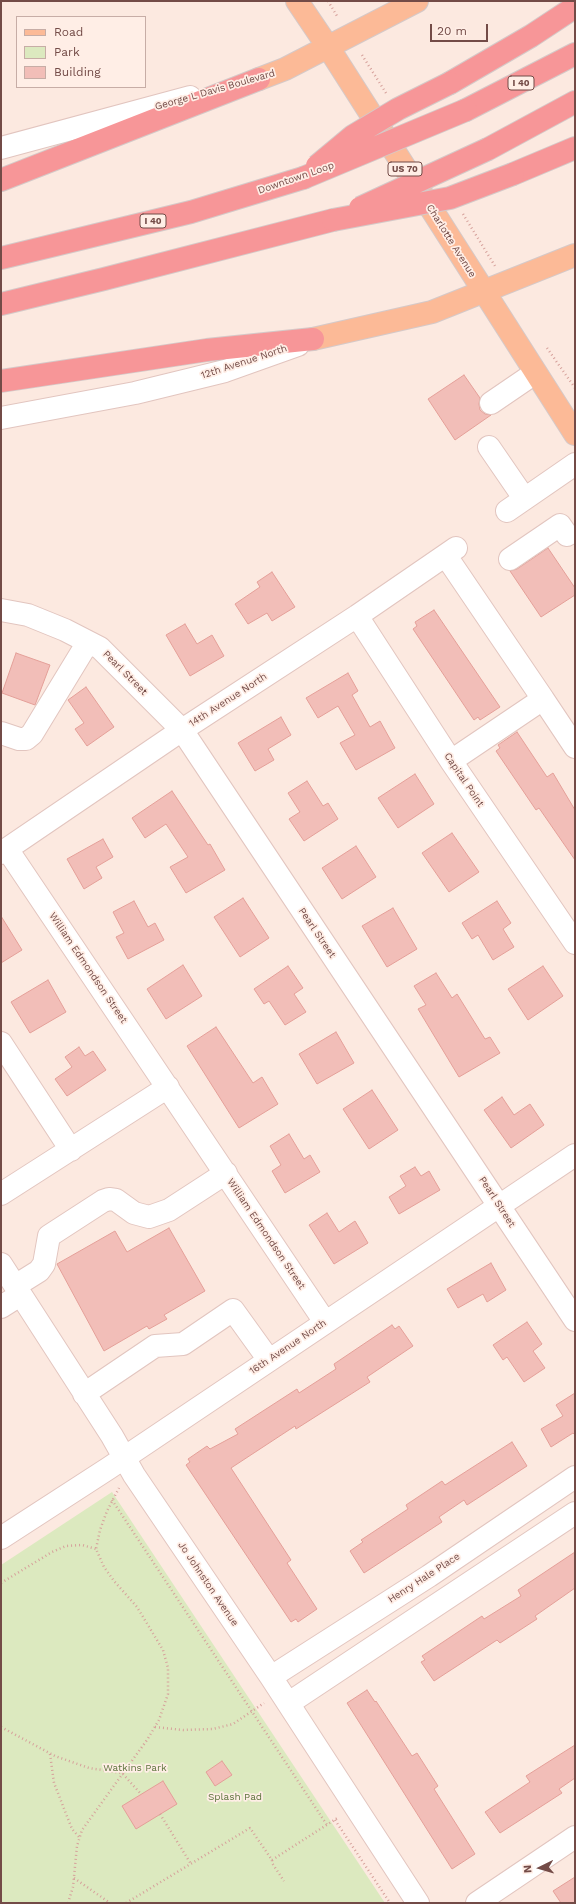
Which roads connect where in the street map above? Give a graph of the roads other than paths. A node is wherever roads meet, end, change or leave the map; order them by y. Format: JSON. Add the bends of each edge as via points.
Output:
{"nodes":[{"id":1,"x":297,"y":1,"type":"edge"},
{"id":2,"x":417,"y":1,"type":"edge"},
{"id":3,"x":575,"y":7,"type":"edge"},
{"id":4,"x":328,"y":47,"type":"junction"},
{"id":5,"x":575,"y":54,"type":"edge"},
{"id":6,"x":259,"y":79,"type":"junction"},
{"id":7,"x":575,"y":102,"type":"edge"},
{"id":8,"x":6,"y":142,"type":"edge"},
{"id":9,"x":575,"y":148,"type":"edge"},
{"id":10,"x":303,"y":178,"type":"junction"},
{"id":11,"x":1,"y":180,"type":"edge"},
{"id":12,"x":333,"y":220,"type":"junction"},
{"id":13,"x":575,"y":255,"type":"edge"},
{"id":14,"x":1,"y":258,"type":"edge"},
{"id":15,"x":483,"y":292,"type":"junction"},
{"id":16,"x":1,"y":304,"type":"edge"},
{"id":17,"x":313,"y":339,"type":"junction"},
{"id":18,"x":535,"y":373,"type":"junction"},
{"id":19,"x":1,"y":381,"type":"edge"},
{"id":20,"x":491,"y":403,"type":"dead end"},
{"id":21,"x":1,"y":418,"type":"edge"},
{"id":22,"x":575,"y":434,"type":"edge"},
{"id":23,"x":489,"y":447,"type":"dead end"},
{"id":24,"x":575,"y":464,"type":"edge"},
{"id":25,"x":524,"y":498,"type":"junction"},
{"id":26,"x":507,"y":511,"type":"dead end"},
{"id":27,"x":572,"y":538,"type":"edge"},
{"id":28,"x":510,"y":559,"type":"dead end"},
{"id":29,"x":1,"y":610,"type":"edge"},
{"id":30,"x":357,"y":616,"type":"junction"},
{"id":31,"x":88,"y":642,"type":"junction"},
{"id":32,"x":543,"y":699,"type":"junction"},
{"id":33,"x":182,"y":730,"type":"junction"},
{"id":34,"x":1,"y":733,"type":"edge"},
{"id":35,"x":575,"y":747,"type":"edge"},
{"id":36,"x":451,"y":761,"type":"junction"},
{"id":37,"x":4,"y":851,"type":"edge"},
{"id":38,"x":575,"y":943,"type":"edge"},
{"id":39,"x":1,"y":1043,"type":"edge"},
{"id":40,"x":168,"y":1087,"type":"junction"},
{"id":41,"x":71,"y":1150,"type":"junction"},
{"id":42,"x":575,"y":1155,"type":"edge"},
{"id":43,"x":226,"y":1173,"type":"junction"},
{"id":44,"x":1,"y":1194,"type":"edge"},
{"id":45,"x":499,"y":1206,"type":"junction"},
{"id":46,"x":1,"y":1264,"type":"edge"},
{"id":47,"x":17,"y":1291,"type":"junction"},
{"id":48,"x":1,"y":1307,"type":"edge"},
{"id":49,"x":575,"y":1320,"type":"edge"},
{"id":50,"x":325,"y":1322,"type":"junction"},
{"id":51,"x":269,"y":1360,"type":"junction"},
{"id":52,"x":84,"y":1394,"type":"junction"},
{"id":53,"x":124,"y":1456,"type":"junction"},
{"id":54,"x":575,"y":1477,"type":"edge"},
{"id":55,"x":575,"y":1513,"type":"edge"},
{"id":56,"x":1,"y":1538,"type":"edge"},
{"id":57,"x":280,"y":1690,"type":"junction"},
{"id":58,"x":575,"y":1837,"type":"edge"},
{"id":59,"x":418,"y":1903,"type":"edge"},
{"id":60,"x":477,"y":1903,"type":"edge"}],
"edges":[{"from":1,"to":4,"type":"main road","name":"Charlotte Avenue"},
{"from":2,"to":4,"type":"main road","name":"George L Davis Boulevard"},
{"from":3,"to":10,"type":"highway","bridge":true,"via":[[531,36],[353,136]]},
{"from":4,"to":6,"type":"main road","name":"George L Davis Boulevard"},
{"from":4,"to":15,"type":"main road","name":"Charlotte Avenue","number":"US 70"},
{"from":5,"to":10,"type":"highway","name":"Downtown Loop","number":"I 40","bridge":true,"via":[[466,110]]},
{"from":6,"to":8,"type":"street","name":"George L Davis Boulevard"},
{"from":6,"to":11,"type":"highway"},
{"from":7,"to":12,"type":"highway","bridge":true,"via":[[488,149]]},
{"from":9,"to":12,"type":"highway","bridge":true,"via":[[450,198]]},
{"from":10,"to":14,"type":"highway","name":"Downtown Loop","number":"I 40","via":[[191,212]]},
{"from":12,"to":16,"type":"highway"},
{"from":13,"to":15,"type":"main road"},
{"from":15,"to":17,"type":"main road","name":"12th Avenue North","via":[[432,312]]},
{"from":15,"to":18,"type":"main road","name":"Charlotte Avenue","number":"US 70"},
{"from":17,"to":19,"type":"highway","via":[[207,350]]},
{"from":17,"to":21,"type":"street","name":"12th Avenue North","via":[[225,371],[135,393]]},
{"from":18,"to":20,"type":"street"},
{"from":18,"to":22,"type":"main road","name":"Charlotte Avenue","number":"US 70"},
{"from":23,"to":25,"type":"street"},
{"from":24,"to":25,"type":"street"},
{"from":25,"to":26,"type":"street"},
{"from":27,"to":28,"type":"street","via":[[560,525]]},
{"from":29,"to":31,"type":"street","name":"Pearl Street","via":[[28,615]]},
{"from":30,"to":32,"type":"street","name":"14th Avenue North","via":[[451,552]]},
{"from":30,"to":33,"type":"street","name":"14th Avenue North"},
{"from":30,"to":36,"type":"street","name":"Capital Point"},
{"from":31,"to":33,"type":"street","name":"Pearl Street","via":[[100,648]]},
{"from":31,"to":34,"type":"street","via":[[32,734],[26,739],[19,739]]},
{"from":32,"to":35,"type":"street"},
{"from":32,"to":36,"type":"street"},
{"from":33,"to":37,"type":"street","name":"14th Avenue North"},
{"from":33,"to":45,"type":"street","name":"Pearl Street"},
{"from":36,"to":38,"type":"street","name":"Capital Point"},
{"from":37,"to":40,"type":"street","name":"William Edmondson Street"},
{"from":39,"to":41,"type":"street"},
{"from":40,"to":41,"type":"street"},
{"from":40,"to":43,"type":"street","name":"William Edmondson Street"},
{"from":41,"to":44,"type":"street"},
{"from":42,"to":45,"type":"street","name":"16th Avenue North"},
{"from":43,"to":47,"type":"street","via":[[169,1210],[149,1217],[134,1213],[116,1200],[103,1201],[49,1236],[44,1264]]},
{"from":43,"to":50,"type":"street","name":"William Edmondson Street"},
{"from":45,"to":49,"type":"street","name":"Pearl Street"},
{"from":45,"to":50,"type":"street","name":"16th Avenue North"},
{"from":46,"to":47,"type":"street","name":"Jo Johnston Avenue"},
{"from":47,"to":48,"type":"street"},
{"from":47,"to":52,"type":"street","name":"Jo Johnston Avenue"},
{"from":50,"to":51,"type":"street","name":"16th Avenue North"},
{"from":51,"to":52,"type":"street","via":[[233,1310],[183,1344],[155,1346]]},
{"from":51,"to":53,"type":"street","name":"16th Avenue North"},
{"from":52,"to":53,"type":"street","name":"Jo Johnston Avenue"},
{"from":53,"to":56,"type":"street","name":"16th Avenue North"},
{"from":53,"to":57,"type":"street","name":"Jo Johnston Avenue","via":[[134,1475]]},
{"from":54,"to":57,"type":"street","name":"Henry Hale Place","via":[[429,1576]]},
{"from":55,"to":57,"type":"street"},
{"from":57,"to":59,"type":"street","name":"Jo Johnston Avenue"},
{"from":58,"to":60,"type":"street"}]}
